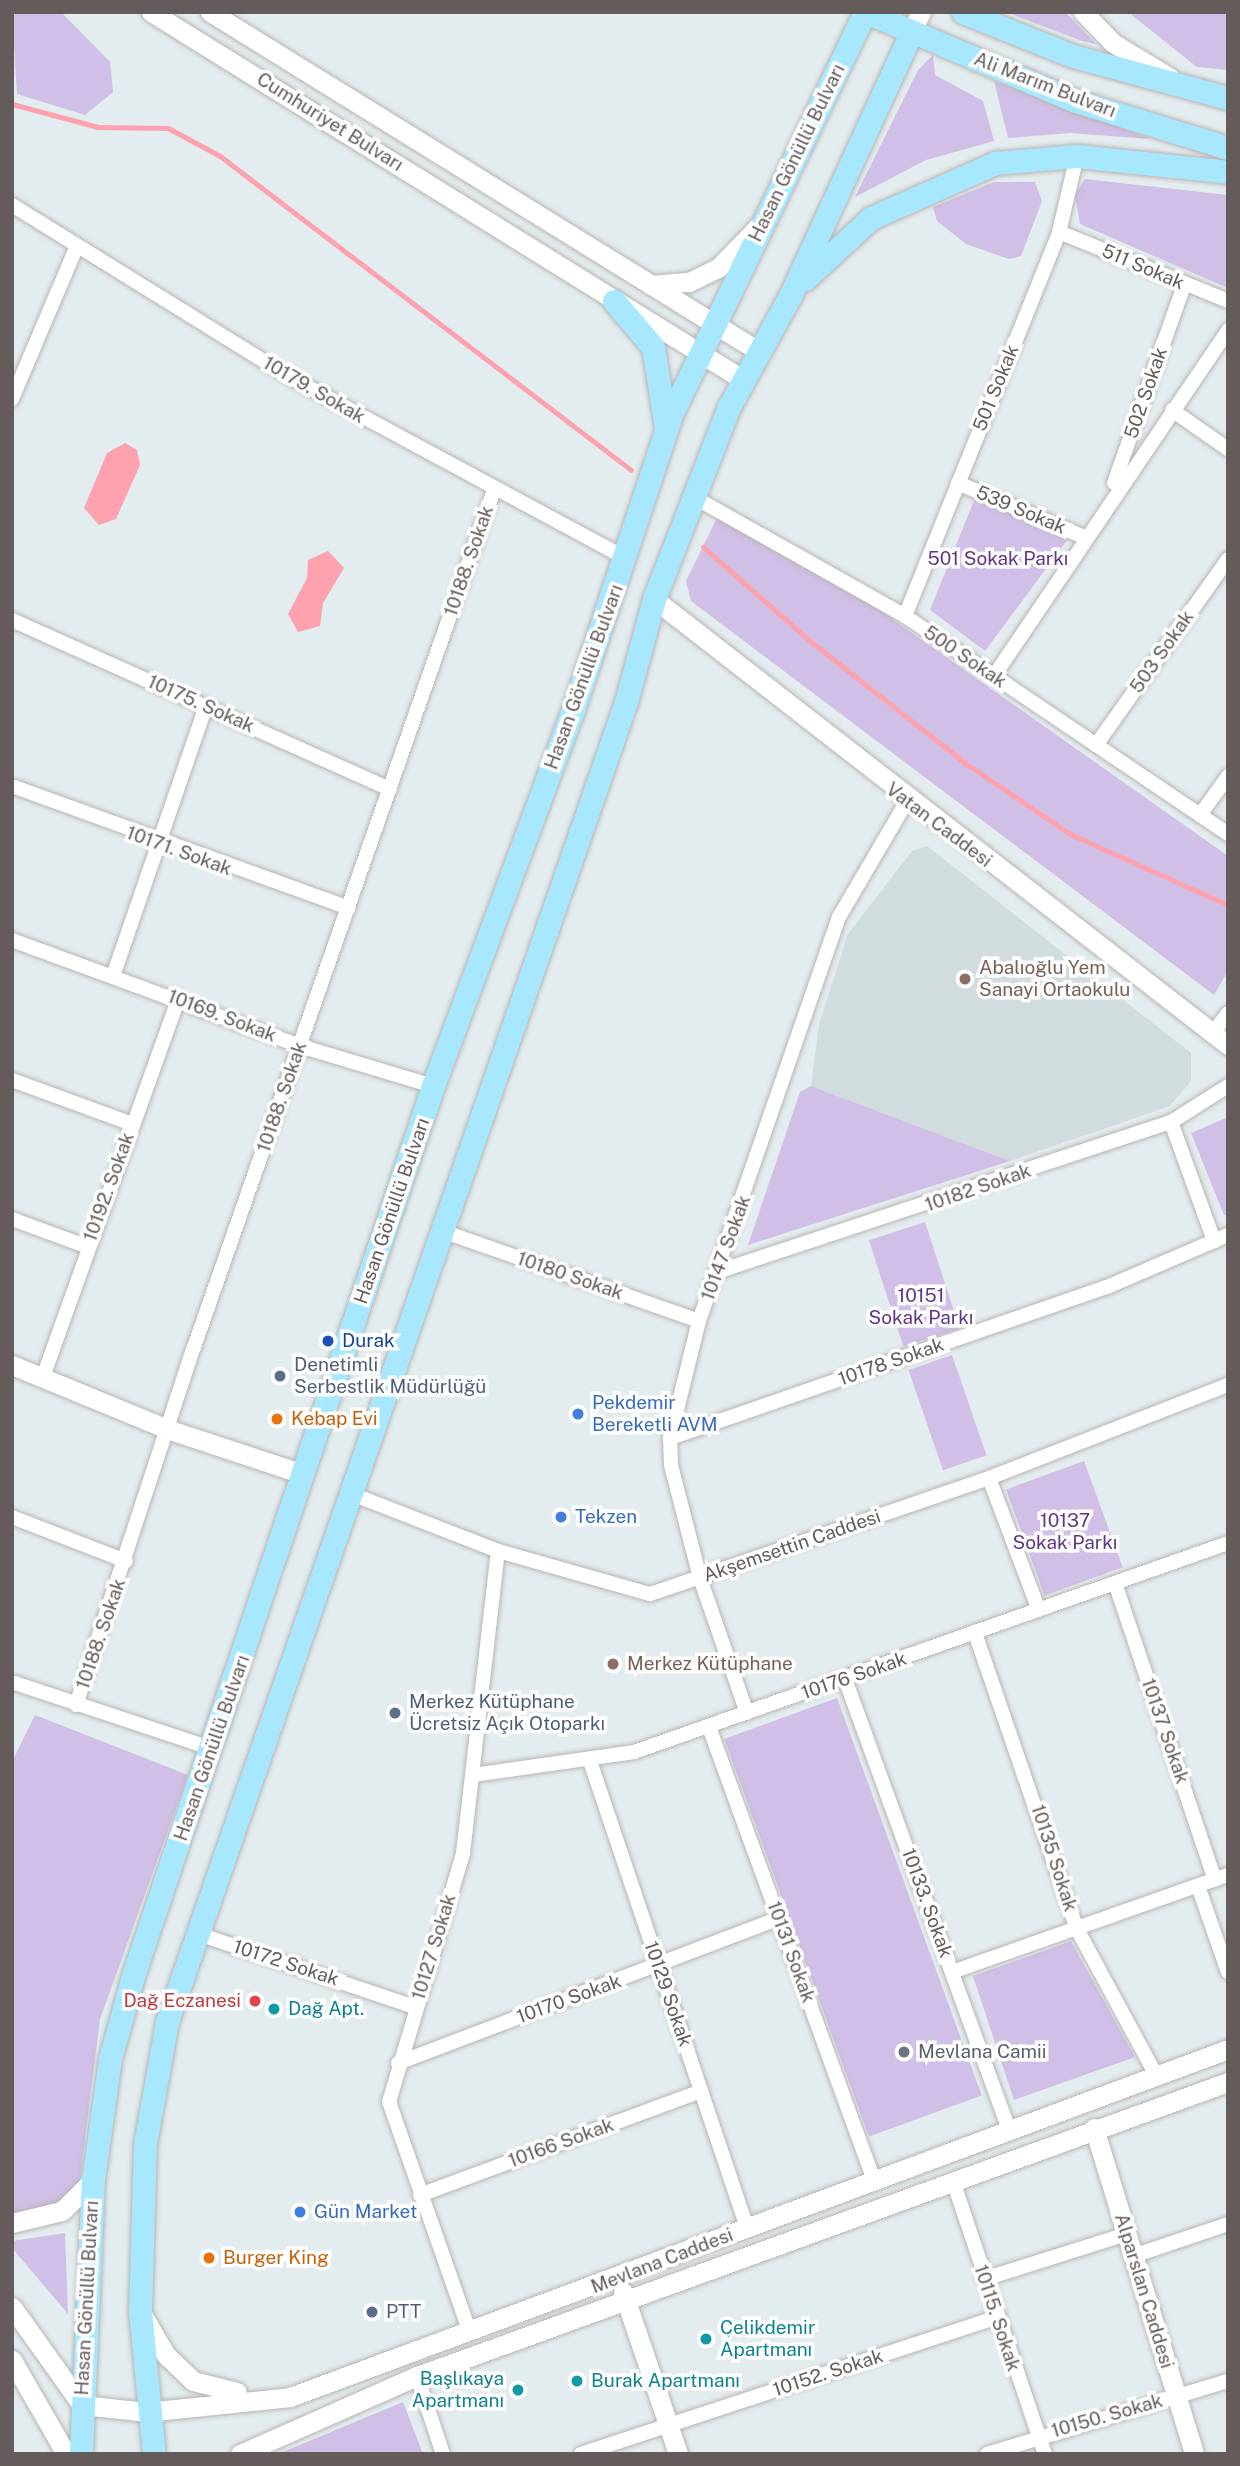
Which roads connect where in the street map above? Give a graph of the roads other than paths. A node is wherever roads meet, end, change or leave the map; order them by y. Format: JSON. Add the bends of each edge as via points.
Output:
{"nodes":[{"id":1,"x":151,"y":12,"type":"edge"},
{"id":2,"x":210,"y":12,"type":"edge"},
{"id":3,"x":865,"y":12,"type":"edge"},
{"id":4,"x":963,"y":12,"type":"edge"},
{"id":5,"x":1083,"y":12,"type":"edge"},
{"id":6,"x":917,"y":22,"type":"edge"},
{"id":7,"x":1197,"y":94,"type":"junction"},
{"id":8,"x":1228,"y":98,"type":"edge"},
{"id":9,"x":1228,"y":148,"type":"edge"},
{"id":10,"x":1077,"y":156,"type":"junction"},
{"id":11,"x":1228,"y":172,"type":"edge"},
{"id":12,"x":12,"y":205,"type":"edge"},
{"id":13,"x":766,"y":218,"type":"junction"},
{"id":14,"x":1059,"y":232,"type":"junction"},
{"id":15,"x":76,"y":248,"type":"junction"},
{"id":16,"x":651,"y":285,"type":"junction"},
{"id":17,"x":1184,"y":285,"type":"junction"},
{"id":18,"x":791,"y":294,"type":"junction"},
{"id":19,"x":614,"y":302,"type":"junction"},
{"id":20,"x":1228,"y":302,"type":"edge"},
{"id":21,"x":715,"y":324,"type":"junction"},
{"id":22,"x":1228,"y":330,"type":"edge"},
{"id":23,"x":755,"y":349,"type":"junction"},
{"id":24,"x":700,"y":354,"type":"junction"},
{"id":25,"x":742,"y":379,"type":"junction"},
{"id":26,"x":12,"y":399,"type":"edge"},
{"id":27,"x":1172,"y":410,"type":"junction"},
{"id":28,"x":665,"y":435,"type":"junction"},
{"id":29,"x":1228,"y":449,"type":"edge"},
{"id":30,"x":958,"y":483,"type":"junction"},
{"id":31,"x":494,"y":490,"type":"junction"},
{"id":32,"x":692,"y":496,"type":"junction"},
{"id":33,"x":1108,"y":500,"type":"junction"},
{"id":34,"x":1084,"y":537,"type":"junction"},
{"id":35,"x":626,"y":558,"type":"junction"},
{"id":36,"x":1228,"y":559,"type":"edge"},
{"id":37,"x":654,"y":599,"type":"junction"},
{"id":38,"x":905,"y":615,"type":"junction"},
{"id":39,"x":12,"y":620,"type":"edge"},
{"id":40,"x":994,"y":677,"type":"junction"},
{"id":41,"x":206,"y":706,"type":"junction"},
{"id":42,"x":1096,"y":745,"type":"junction"},
{"id":43,"x":1228,"y":776,"type":"edge"},
{"id":44,"x":12,"y":786,"type":"edge"},
{"id":45,"x":390,"y":789,"type":"junction"},
{"id":46,"x":907,"y":801,"type":"junction"},
{"id":47,"x":1200,"y":815,"type":"junction"},
{"id":48,"x":1228,"y":834,"type":"edge"},
{"id":49,"x":160,"y":845,"type":"junction"},
{"id":50,"x":349,"y":908,"type":"junction"},
{"id":51,"x":12,"y":940,"type":"edge"},
{"id":52,"x":113,"y":976,"type":"junction"},
{"id":53,"x":179,"y":998,"type":"junction"},
{"id":54,"x":1228,"y":1013,"type":"edge"},
{"id":55,"x":1221,"y":1039,"type":"edge"},
{"id":56,"x":300,"y":1046,"type":"junction"},
{"id":57,"x":12,"y":1080,"type":"edge"},
{"id":58,"x":433,"y":1086,"type":"junction"},
{"id":59,"x":1228,"y":1086,"type":"edge"},
{"id":60,"x":1171,"y":1122,"type":"junction"},
{"id":61,"x":132,"y":1124,"type":"junction"},
{"id":62,"x":12,"y":1219,"type":"edge"},
{"id":63,"x":442,"y":1231,"type":"junction"},
{"id":64,"x":1221,"y":1238,"type":"edge"},
{"id":65,"x":88,"y":1247,"type":"junction"},
{"id":66,"x":720,"y":1271,"type":"junction"},
{"id":67,"x":699,"y":1321,"type":"junction"},
{"id":68,"x":12,"y":1365,"type":"edge"},
{"id":69,"x":43,"y":1377,"type":"junction"},
{"id":70,"x":1228,"y":1385,"type":"edge"},
{"id":71,"x":167,"y":1429,"type":"junction"},
{"id":72,"x":670,"y":1438,"type":"junction"},
{"id":73,"x":303,"y":1474,"type":"junction"},
{"id":74,"x":989,"y":1478,"type":"junction"},
{"id":75,"x":352,"y":1493,"type":"junction"},
{"id":76,"x":12,"y":1517,"type":"edge"},
{"id":77,"x":1228,"y":1543,"type":"edge"},
{"id":78,"x":498,"y":1551,"type":"junction"},
{"id":79,"x":126,"y":1561,"type":"junction"},
{"id":80,"x":700,"y":1578,"type":"junction"},
{"id":81,"x":1115,"y":1583,"type":"junction"},
{"id":82,"x":1039,"y":1610,"type":"junction"},
{"id":83,"x":975,"y":1633,"type":"junction"},
{"id":84,"x":845,"y":1679,"type":"junction"},
{"id":85,"x":12,"y":1682,"type":"edge"},
{"id":86,"x":76,"y":1705,"type":"junction"},
{"id":87,"x":747,"y":1713,"type":"junction"},
{"id":88,"x":709,"y":1727,"type":"junction"},
{"id":89,"x":213,"y":1749,"type":"junction"},
{"id":90,"x":590,"y":1761,"type":"junction"},
{"id":91,"x":472,"y":1775,"type":"junction"},
{"id":92,"x":1221,"y":1878,"type":"edge"},
{"id":93,"x":1198,"y":1886,"type":"junction"},
{"id":94,"x":779,"y":1918,"type":"junction"},
{"id":95,"x":1077,"y":1929,"type":"junction"},
{"id":96,"x":196,"y":1933,"type":"junction"},
{"id":97,"x":659,"y":1966,"type":"junction"},
{"id":98,"x":952,"y":1972,"type":"junction"},
{"id":99,"x":1228,"y":1972,"type":"edge"},
{"id":100,"x":415,"y":2007,"type":"junction"},
{"id":101,"x":1228,"y":2049,"type":"edge"},
{"id":102,"x":398,"y":2063,"type":"junction"},
{"id":103,"x":1155,"y":2073,"type":"junction"},
{"id":104,"x":1228,"y":2082,"type":"edge"},
{"id":105,"x":701,"y":2091,"type":"junction"},
{"id":106,"x":1008,"y":2126,"type":"junction"},
{"id":107,"x":1094,"y":2128,"type":"junction"},
{"id":108,"x":873,"y":2177,"type":"junction"},
{"id":109,"x":93,"y":2180,"type":"junction"},
{"id":110,"x":953,"y":2181,"type":"junction"},
{"id":111,"x":421,"y":2194,"type":"junction"},
{"id":112,"x":12,"y":2223,"type":"edge"},
{"id":113,"x":1228,"y":2224,"type":"edge"},
{"id":114,"x":747,"y":2228,"type":"junction"},
{"id":115,"x":1127,"y":2234,"type":"junction"},
{"id":116,"x":1133,"y":2256,"type":"junction"},
{"id":117,"x":984,"y":2279,"type":"junction"},
{"id":118,"x":618,"y":2280,"type":"junction"},
{"id":119,"x":627,"y":2305,"type":"junction"},
{"id":120,"x":12,"y":2307,"type":"edge"},
{"id":121,"x":140,"y":2311,"type":"junction"},
{"id":122,"x":995,"y":2318,"type":"junction"},
{"id":123,"x":469,"y":2330,"type":"junction"},
{"id":124,"x":12,"y":2360,"type":"edge"},
{"id":125,"x":417,"y":2376,"type":"junction"},
{"id":126,"x":1228,"y":2381,"type":"edge"},
{"id":127,"x":290,"y":2397,"type":"junction"},
{"id":128,"x":1176,"y":2397,"type":"junction"},
{"id":129,"x":82,"y":2405,"type":"junction"},
{"id":130,"x":146,"y":2412,"type":"junction"},
{"id":131,"x":668,"y":2426,"type":"junction"},
{"id":132,"x":1038,"y":2435,"type":"junction"},
{"id":133,"x":66,"y":2454,"type":"edge"},
{"id":134,"x":81,"y":2454,"type":"edge"},
{"id":135,"x":154,"y":2454,"type":"edge"},
{"id":136,"x":240,"y":2454,"type":"edge"},
{"id":137,"x":443,"y":2454,"type":"edge"},
{"id":138,"x":581,"y":2454,"type":"edge"},
{"id":139,"x":678,"y":2454,"type":"edge"},
{"id":140,"x":987,"y":2454,"type":"edge"},
{"id":141,"x":1045,"y":2454,"type":"edge"},
{"id":142,"x":1194,"y":2454,"type":"edge"}],
"edges":[{"from":1,"to":19,"type":"street","name":"Cumhuriyet Bulvarı"},
{"from":2,"to":16,"type":"street"},
{"from":3,"to":6,"type":"main road","name":"Ali Marım Bulvarı"},
{"from":3,"to":13,"type":"main road","name":"Hasan Gönüllü Bulvarı"},
{"from":4,"to":7,"type":"main road","name":"Ali Marım Bulvarı"},
{"from":5,"to":7,"type":"street","via":[[1113,43]]},
{"from":6,"to":9,"type":"main road","name":"Ali Marım Bulvarı","via":[[1076,101]]},
{"from":6,"to":18,"type":"main road","name":"Hasan Gönüllü Bulvarı"},
{"from":7,"to":8,"type":"main road","name":"Ali Marım Bulvarı"},
{"from":10,"to":11,"type":"main road"},
{"from":10,"to":14,"type":"street","name":"501 Sokak"},
{"from":10,"to":18,"type":"main road","via":[[995,163],[909,196],[833,249]]},
{"from":12,"to":15,"type":"street","name":"10179. Sokak"},
{"from":13,"to":16,"type":"street","via":[[718,268],[689,282]]},
{"from":13,"to":21,"type":"main road","name":"Hasan Gönüllü Bulvarı"},
{"from":14,"to":17,"type":"street","name":"511 Sokak"},
{"from":14,"to":30,"type":"street","name":"501 Sokak"},
{"from":15,"to":26,"type":"street"},
{"from":15,"to":31,"type":"street","name":"10179. Sokak"},
{"from":16,"to":21,"type":"street"},
{"from":17,"to":20,"type":"street","name":"511 Sokak"},
{"from":17,"to":33,"type":"street","name":"502 Sokak"},
{"from":18,"to":23,"type":"main road","name":"Hasan Gönüllü Bulvarı"},
{"from":19,"to":24,"type":"street","name":"Cumhuriyet Bulvarı"},
{"from":19,"to":28,"type":"main road","via":[[653,347],[664,391]]},
{"from":21,"to":23,"type":"street"},
{"from":21,"to":24,"type":"main road","name":"Hasan Gönüllü Bulvarı"},
{"from":22,"to":27,"type":"street","name":"502 Sokak"},
{"from":23,"to":25,"type":"main road","name":"Hasan Gönüllü Bulvarı"},
{"from":24,"to":25,"type":"street","name":"Cumhuriyet Bulvarı"},
{"from":24,"to":28,"type":"main road","name":"Hasan Gönüllü Bulvarı"},
{"from":25,"to":32,"type":"main road","name":"Hasan Gönüllü Bulvarı"},
{"from":27,"to":29,"type":"street"},
{"from":27,"to":33,"type":"street","name":"502 Sokak"},
{"from":28,"to":35,"type":"main road","name":"Hasan Gönüllü Bulvarı"},
{"from":30,"to":34,"type":"street","name":"539 Sokak"},
{"from":30,"to":38,"type":"street","name":"501 Sokak"},
{"from":31,"to":35,"type":"street","name":"10179. Sokak"},
{"from":31,"to":45,"type":"street","name":"10188. Sokak"},
{"from":32,"to":37,"type":"main road","name":"Hasan Gönüllü Bulvarı"},
{"from":32,"to":38,"type":"street","name":"500 Sokak"},
{"from":33,"to":34,"type":"street","name":"502 Sokak"},
{"from":34,"to":40,"type":"street","name":"502 Sokak"},
{"from":35,"to":58,"type":"main road","name":"Hasan Gönüllü Bulvarı"},
{"from":36,"to":42,"type":"street","name":"503 Sokak"},
{"from":37,"to":46,"type":"street","name":"Vatan Caddesi"},
{"from":37,"to":63,"type":"main road","name":"Hasan Gönüllü Bulvarı","via":[[626,702]]},
{"from":38,"to":40,"type":"street","name":"500 Sokak"},
{"from":39,"to":41,"type":"street","name":"10175. Sokak"},
{"from":40,"to":42,"type":"street","name":"500 Sokak"},
{"from":41,"to":45,"type":"street","name":"10175. Sokak"},
{"from":41,"to":49,"type":"street"},
{"from":42,"to":47,"type":"street","name":"500 Sokak"},
{"from":43,"to":47,"type":"street"},
{"from":44,"to":49,"type":"street","name":"10171. Sokak"},
{"from":45,"to":50,"type":"street","name":"10188. Sokak"},
{"from":46,"to":55,"type":"street","name":"Vatan Caddesi"},
{"from":46,"to":66,"type":"street","name":"10147 Sokak","via":[[839,917]]},
{"from":47,"to":48,"type":"street","name":"500 Sokak"},
{"from":49,"to":50,"type":"street","name":"10171. Sokak"},
{"from":49,"to":52,"type":"street"},
{"from":50,"to":56,"type":"street","name":"10188. Sokak"},
{"from":51,"to":52,"type":"street","name":"10169. Sokak"},
{"from":52,"to":53,"type":"street","name":"10169. Sokak"},
{"from":53,"to":56,"type":"street","name":"10169. Sokak"},
{"from":53,"to":61,"type":"street","name":"10192. Sokak"},
{"from":54,"to":55,"type":"street"},
{"from":56,"to":58,"type":"street","name":"10169. Sokak"},
{"from":56,"to":71,"type":"street","name":"10188. Sokak"},
{"from":57,"to":61,"type":"street"},
{"from":58,"to":73,"type":"main road","name":"Hasan Gönüllü Bulvarı"},
{"from":59,"to":60,"type":"street","name":"10182 Sokak"},
{"from":60,"to":64,"type":"street"},
{"from":60,"to":66,"type":"street","name":"10182 Sokak"},
{"from":61,"to":65,"type":"street","name":"10192. Sokak"},
{"from":62,"to":65,"type":"street"},
{"from":63,"to":67,"type":"street","name":"10180 Sokak"},
{"from":63,"to":75,"type":"main road","name":"Hasan Gönüllü Bulvarı"},
{"from":64,"to":72,"type":"street","name":"10178 Sokak","via":[[1107,1287]]},
{"from":65,"to":69,"type":"street","name":"10192. Sokak"},
{"from":66,"to":67,"type":"street","name":"10147 Sokak"},
{"from":67,"to":72,"type":"street","name":"10147 Sokak"},
{"from":68,"to":69,"type":"street"},
{"from":69,"to":71,"type":"street"},
{"from":70,"to":74,"type":"street","name":"Akşemsettin Caddesi"},
{"from":71,"to":73,"type":"street"},
{"from":71,"to":79,"type":"street","name":"10188. Sokak"},
{"from":72,"to":80,"type":"street","name":"10147 Sokak","via":[[671,1465]]},
{"from":73,"to":89,"type":"main road","name":"Hasan Gönüllü Bulvarı"},
{"from":74,"to":80,"type":"street","name":"Akşemsettin Caddesi"},
{"from":74,"to":82,"type":"street"},
{"from":75,"to":78,"type":"street","name":"Akşemsettin Caddesi"},
{"from":75,"to":96,"type":"main road","name":"Hasan Gönüllü Bulvarı"},
{"from":76,"to":79,"type":"street"},
{"from":77,"to":81,"type":"street","name":"10176 Sokak"},
{"from":78,"to":80,"type":"street","name":"Akşemsettin Caddesi","via":[[623,1591],[650,1594]]},
{"from":78,"to":91,"type":"street","name":"10127 Sokak"},
{"from":79,"to":86,"type":"street","name":"10188. Sokak"},
{"from":80,"to":87,"type":"street","name":"10147 Sokak"},
{"from":81,"to":82,"type":"street","name":"10176 Sokak"},
{"from":81,"to":92,"type":"street","name":"10137 Sokak"},
{"from":82,"to":83,"type":"street","name":"10176 Sokak"},
{"from":83,"to":84,"type":"street","name":"10176 Sokak"},
{"from":83,"to":95,"type":"street","name":"10135 Sokak"},
{"from":84,"to":87,"type":"street","name":"10176 Sokak"},
{"from":84,"to":98,"type":"street","name":"10133. Sokak"},
{"from":85,"to":86,"type":"street"},
{"from":86,"to":89,"type":"street"},
{"from":87,"to":88,"type":"street","name":"10176 Sokak"},
{"from":88,"to":90,"type":"street","name":"10176 Sokak"},
{"from":88,"to":94,"type":"street","name":"10131 Sokak"},
{"from":89,"to":109,"type":"main road","name":"Hasan Gönüllü Bulvarı","via":[[119,2020]]},
{"from":90,"to":91,"type":"street","name":"10176 Sokak"},
{"from":90,"to":97,"type":"street","name":"10129 Sokak"},
{"from":91,"to":100,"type":"street","name":"10127 Sokak","via":[[463,1853]]},
{"from":92,"to":93,"type":"street"},
{"from":93,"to":95,"type":"street"},
{"from":93,"to":99,"type":"street"},
{"from":94,"to":97,"type":"street","name":"10170 Sokak"},
{"from":94,"to":108,"type":"street","name":"10131 Sokak"},
{"from":95,"to":98,"type":"street"},
{"from":95,"to":103,"type":"street","name":"10135 Sokak"},
{"from":96,"to":100,"type":"street","name":"10172 Sokak"},
{"from":96,"to":121,"type":"main road","name":"Hasan Gönüllü Bulvarı","via":[[150,2089]]},
{"from":97,"to":102,"type":"street","name":"10170 Sokak"},
{"from":97,"to":105,"type":"street","name":"10129 Sokak"},
{"from":98,"to":106,"type":"street","name":"10133. Sokak"},
{"from":100,"to":102,"type":"street","name":"10127 Sokak"},
{"from":101,"to":103,"type":"street","name":"Mevlana Caddesi"},
{"from":102,"to":111,"type":"street","name":"10127 Sokak","via":[[389,2102]]},
{"from":103,"to":106,"type":"street","name":"Mevlana Caddesi"},
{"from":104,"to":107,"type":"street","name":"Mevlana Caddesi"},
{"from":105,"to":111,"type":"street","name":"10166 Sokak"},
{"from":105,"to":114,"type":"street","name":"10129 Sokak"},
{"from":106,"to":108,"type":"street","name":"Mevlana Caddesi"},
{"from":107,"to":110,"type":"street","name":"Mevlana Caddesi"},
{"from":107,"to":115,"type":"street","name":"Alparslan Caddesi"},
{"from":108,"to":114,"type":"street","name":"Mevlana Caddesi"},
{"from":109,"to":112,"type":"street","via":[[62,2211]]},
{"from":109,"to":129,"type":"main road","name":"Hasan Gönüllü Bulvarı"},
{"from":110,"to":117,"type":"street","name":"10115. Sokak"},
{"from":110,"to":119,"type":"street","name":"Mevlana Caddesi"},
{"from":111,"to":123,"type":"street","name":"10127 Sokak"},
{"from":113,"to":116,"type":"street"},
{"from":114,"to":118,"type":"street","name":"Mevlana Caddesi"},
{"from":115,"to":116,"type":"street","name":"Alparslan Caddesi"},
{"from":115,"to":117,"type":"street"},
{"from":116,"to":128,"type":"street","name":"Alparslan Caddesi"},
{"from":117,"to":122,"type":"street","name":"10115. Sokak"},
{"from":118,"to":119,"type":"street"},
{"from":118,"to":123,"type":"street","name":"Mevlana Caddesi"},
{"from":119,"to":125,"type":"street","name":"Mevlana Caddesi"},
{"from":119,"to":131,"type":"street"},
{"from":120,"to":129,"type":"street"},
{"from":121,"to":127,"type":"street","via":[[166,2355],[193,2381],[216,2390]]},
{"from":121,"to":130,"type":"main road","name":"Hasan Gönüllü Bulvarı"},
{"from":122,"to":131,"type":"street","name":"10152. Sokak"},
{"from":122,"to":132,"type":"street","name":"10115. Sokak"},
{"from":123,"to":127,"type":"street","name":"Mevlana Caddesi"},
{"from":124,"to":133,"type":"street"},
{"from":125,"to":136,"type":"street","name":"Mevlana Caddesi"},
{"from":125,"to":137,"type":"street"},
{"from":126,"to":128,"type":"street","name":"10150. Sokak"},
{"from":127,"to":130,"type":"street","name":"Mevlana Caddesi"},
{"from":128,"to":132,"type":"street","name":"10150. Sokak"},
{"from":128,"to":142,"type":"street","name":"Alparslan Caddesi"},
{"from":129,"to":130,"type":"street","name":"Mevlana Caddesi"},
{"from":129,"to":134,"type":"main road","name":"Hasan Gönüllü Bulvarı"},
{"from":130,"to":135,"type":"main road","name":"Hasan Gönüllü Bulvarı"},
{"from":131,"to":138,"type":"street","name":"10152. Sokak"},
{"from":131,"to":139,"type":"street"},
{"from":132,"to":140,"type":"street","name":"10150. Sokak"},
{"from":132,"to":141,"type":"street","name":"10115. Sokak"}]}
